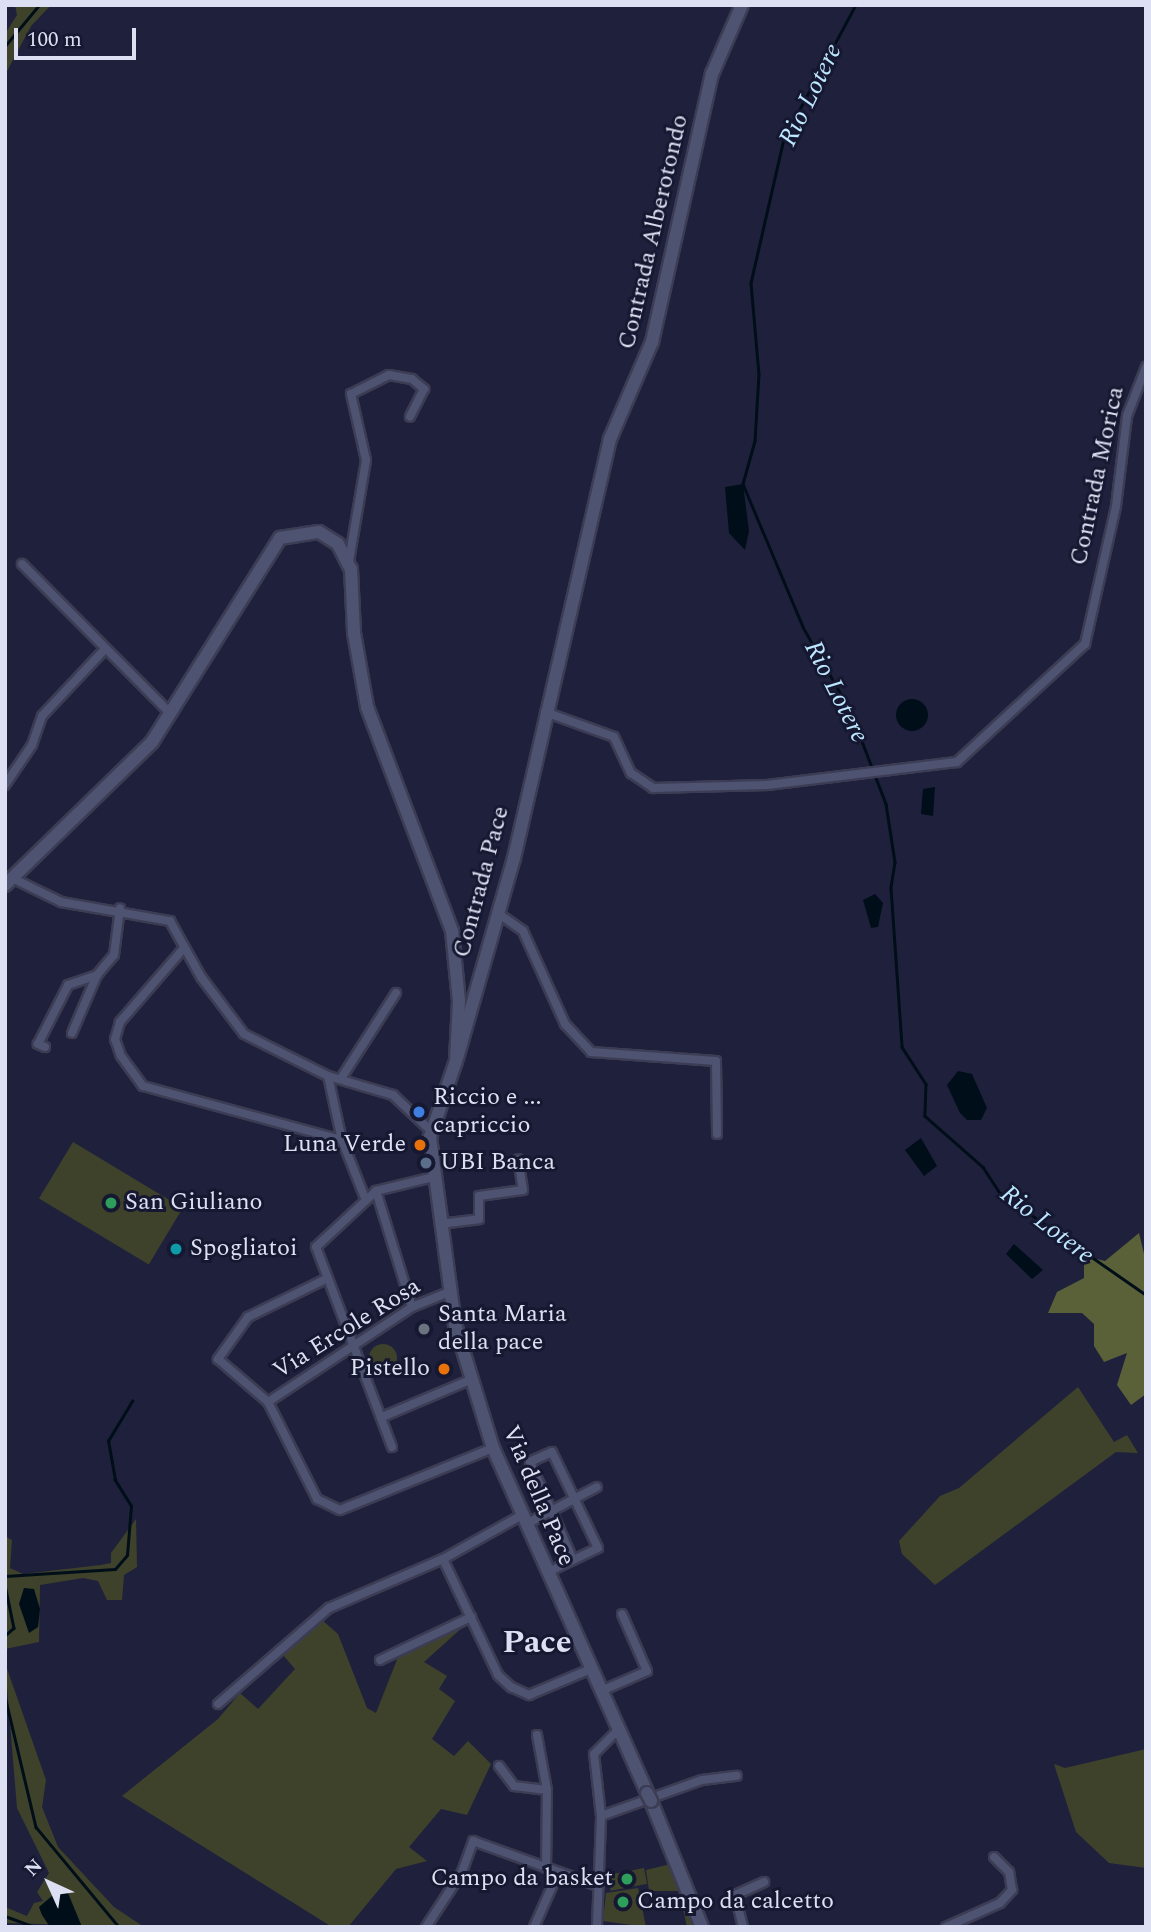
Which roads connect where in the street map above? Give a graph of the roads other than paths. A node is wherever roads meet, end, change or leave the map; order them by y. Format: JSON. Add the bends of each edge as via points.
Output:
{"nodes":[{"id":1,"x":742,"y":5,"type":"edge"},
{"id":2,"x":1146,"y":367,"type":"edge"},
{"id":3,"x":410,"y":417,"type":"dead end"},
{"id":4,"x":349,"y":561,"type":"junction"},
{"id":5,"x":22,"y":564,"type":"dead end"},
{"id":6,"x":104,"y":650,"type":"junction"},
{"id":7,"x":545,"y":712,"type":"junction"},
{"id":8,"x":170,"y":713,"type":"junction"},
{"id":9,"x":5,"y":785,"type":"edge"},
{"id":10,"x":9,"y":881,"type":"edge"},
{"id":11,"x":120,"y":908,"type":"junction"},
{"id":12,"x":499,"y":914,"type":"junction"},
{"id":13,"x":184,"y":948,"type":"junction"},
{"id":14,"x":97,"y":975,"type":"junction"},
{"id":15,"x":396,"y":993,"type":"dead end"},
{"id":16,"x":72,"y":1033,"type":"dead end"},
{"id":17,"x":45,"y":1047,"type":"dead end"},
{"id":18,"x":456,"y":1060,"type":"junction"},
{"id":19,"x":328,"y":1076,"type":"junction"},
{"id":20,"x":342,"y":1077,"type":"junction"},
{"id":21,"x":430,"y":1130,"type":"junction"},
{"id":22,"x":717,"y":1134,"type":"dead end"},
{"id":23,"x":342,"y":1140,"type":"junction"},
{"id":24,"x":518,"y":1159,"type":"dead end"},
{"id":25,"x":434,"y":1177,"type":"junction"},
{"id":26,"x":376,"y":1191,"type":"junction"},
{"id":27,"x":365,"y":1198,"type":"junction"},
{"id":28,"x":440,"y":1224,"type":"junction"},
{"id":29,"x":326,"y":1279,"type":"junction"},
{"id":30,"x":449,"y":1292,"type":"junction"},
{"id":31,"x":412,"y":1307,"type":"junction"},
{"id":32,"x":354,"y":1344,"type":"junction"},
{"id":33,"x":470,"y":1380,"type":"junction"},
{"id":34,"x":268,"y":1402,"type":"junction"},
{"id":35,"x":382,"y":1417,"type":"junction"},
{"id":36,"x":392,"y":1447,"type":"dead end"},
{"id":37,"x":493,"y":1448,"type":"junction"},
{"id":38,"x":597,"y":1487,"type":"dead end"},
{"id":39,"x":575,"y":1500,"type":"junction"},
{"id":40,"x":551,"y":1511,"type":"junction"},
{"id":41,"x":527,"y":1518,"type":"junction"},
{"id":42,"x":443,"y":1559,"type":"junction"},
{"id":43,"x":573,"y":1560,"type":"junction"},
{"id":44,"x":548,"y":1572,"type":"junction"},
{"id":45,"x":622,"y":1614,"type":"dead end"},
{"id":46,"x":471,"y":1617,"type":"junction"},
{"id":47,"x":380,"y":1660,"type":"dead end"},
{"id":48,"x":591,"y":1669,"type":"junction"},
{"id":49,"x":601,"y":1691,"type":"junction"},
{"id":50,"x":218,"y":1704,"type":"dead end"},
{"id":51,"x":619,"y":1730,"type":"junction"},
{"id":52,"x":537,"y":1735,"type":"dead end"},
{"id":53,"x":499,"y":1766,"type":"dead end"},
{"id":54,"x":737,"y":1776,"type":"dead end"},
{"id":55,"x":547,"y":1790,"type":"junction"},
{"id":56,"x":601,"y":1816,"type":"junction"},
{"id":57,"x":994,"y":1857,"type":"dead end"},
{"id":58,"x":546,"y":1868,"type":"junction"},
{"id":59,"x":558,"y":1873,"type":"junction"},
{"id":60,"x":764,"y":1882,"type":"dead end"},
{"id":61,"x":598,"y":1886,"type":"junction"},
{"id":62,"x":426,"y":1927,"type":"edge"},
{"id":63,"x":534,"y":1927,"type":"edge"},
{"id":64,"x":597,"y":1927,"type":"edge"},
{"id":65,"x":702,"y":1927,"type":"edge"},
{"id":66,"x":743,"y":1927,"type":"edge"},
{"id":67,"x":946,"y":1927,"type":"edge"}],
"edges":[{"from":1,"to":7,"type":"main road","name":"Contrada Alberotondo","via":[[712,74],[652,342],[610,439]]},
{"from":2,"to":7,"type":"street","name":"Contrada Morica","via":[[1127,416],[1116,506],[1085,644],[957,762],[767,785],[653,788],[631,773],[614,737]]},
{"from":3,"to":4,"type":"street","via":[[424,389],[412,379],[389,376],[351,394],[366,460]]},
{"from":4,"to":8,"type":"main road","via":[[319,532],[280,538]]},
{"from":4,"to":18,"type":"main road","via":[[362,688],[452,931],[459,1000]]},
{"from":5,"to":6,"type":"street"},
{"from":6,"to":8,"type":"street"},
{"from":6,"to":9,"type":"street","via":[[42,716],[32,746]]},
{"from":7,"to":12,"type":"main road","name":"Contrada Pace"},
{"from":8,"to":10,"type":"main road","via":[[136,762]]},
{"from":10,"to":11,"type":"street","via":[[61,902]]},
{"from":11,"to":13,"type":"street","via":[[170,921]]},
{"from":11,"to":14,"type":"street","via":[[114,955]]},
{"from":12,"to":18,"type":"main road","name":"Contrada Pace"},
{"from":12,"to":22,"type":"street","via":[[523,931],[565,1024],[591,1052],[716,1061]]},
{"from":13,"to":19,"type":"street","via":[[236,1027]]},
{"from":13,"to":23,"type":"street","via":[[120,1022],[116,1040],[121,1056],[143,1086]]},
{"from":14,"to":16,"type":"street"},
{"from":14,"to":17,"type":"street","via":[[68,985],[38,1044]]},
{"from":15,"to":20,"type":"street"},
{"from":18,"to":21,"type":"main road","name":"Via della Pace"},
{"from":19,"to":20,"type":"street"},
{"from":19,"to":23,"type":"street"},
{"from":20,"to":21,"type":"street","via":[[398,1098]]},
{"from":21,"to":25,"type":"main road","name":"Via della Pace"},
{"from":23,"to":27,"type":"street"},
{"from":24,"to":28,"type":"street","via":[[523,1191],[479,1196],[479,1219]]},
{"from":25,"to":26,"type":"street"},
{"from":25,"to":28,"type":"main road","name":"Via della Pace"},
{"from":26,"to":27,"type":"street"},
{"from":26,"to":31,"type":"street"},
{"from":27,"to":29,"type":"street","via":[[316,1247]]},
{"from":28,"to":30,"type":"main road","name":"Via della Pace"},
{"from":29,"to":32,"type":"street"},
{"from":29,"to":34,"type":"street","via":[[247,1317],[219,1355],[220,1363]]},
{"from":30,"to":31,"type":"street","name":"Via Ercole Rosa"},
{"from":30,"to":33,"type":"main road","name":"Via della Pace"},
{"from":31,"to":32,"type":"street","name":"Via Ercole Rosa"},
{"from":32,"to":34,"type":"street","name":"Via Ercole Rosa"},
{"from":32,"to":35,"type":"street"},
{"from":33,"to":35,"type":"street"},
{"from":33,"to":37,"type":"main road","name":"Via della Pace"},
{"from":34,"to":37,"type":"street","via":[[309,1489],[333,1509]]},
{"from":35,"to":36,"type":"street"},
{"from":37,"to":41,"type":"main road","name":"Via della Pace"},
{"from":38,"to":39,"type":"street"},
{"from":39,"to":40,"type":"street"},
{"from":39,"to":40,"type":"street","via":[[552,1452],[530,1462]]},
{"from":39,"to":43,"type":"street","via":[[598,1548]]},
{"from":40,"to":41,"type":"street"},
{"from":40,"to":43,"type":"street"},
{"from":41,"to":42,"type":"street"},
{"from":41,"to":44,"type":"main road","name":"Via della Pace"},
{"from":42,"to":46,"type":"street"},
{"from":42,"to":50,"type":"street","via":[[329,1608]]},
{"from":43,"to":44,"type":"street"},
{"from":44,"to":48,"type":"main road","name":"Via della Pace"},
{"from":45,"to":49,"type":"street","via":[[648,1671]]},
{"from":46,"to":47,"type":"street"},
{"from":46,"to":48,"type":"street","via":[[498,1675],[519,1692],[542,1691]]},
{"from":48,"to":49,"type":"main road","name":"Via della Pace"},
{"from":49,"to":51,"type":"main road","name":"Via della Pace"},
{"from":51,"to":56,"type":"street","via":[[594,1754]]},
{"from":51,"to":65,"type":"main road","name":"Via della Pace"},
{"from":52,"to":55,"type":"street"},
{"from":53,"to":55,"type":"street","via":[[514,1786]]},
{"from":54,"to":56,"type":"street","via":[[702,1780]]},
{"from":55,"to":58,"type":"street"},
{"from":56,"to":61,"type":"street"},
{"from":57,"to":67,"type":"street","via":[[1009,1872],[1012,1890],[1000,1903]]},
{"from":58,"to":59,"type":"street"},
{"from":58,"to":62,"type":"street","via":[[473,1841],[462,1872]]},
{"from":59,"to":61,"type":"street"},
{"from":59,"to":63,"type":"street"},
{"from":60,"to":66,"type":"street","via":[[735,1895]]},
{"from":61,"to":64,"type":"street"}]}
